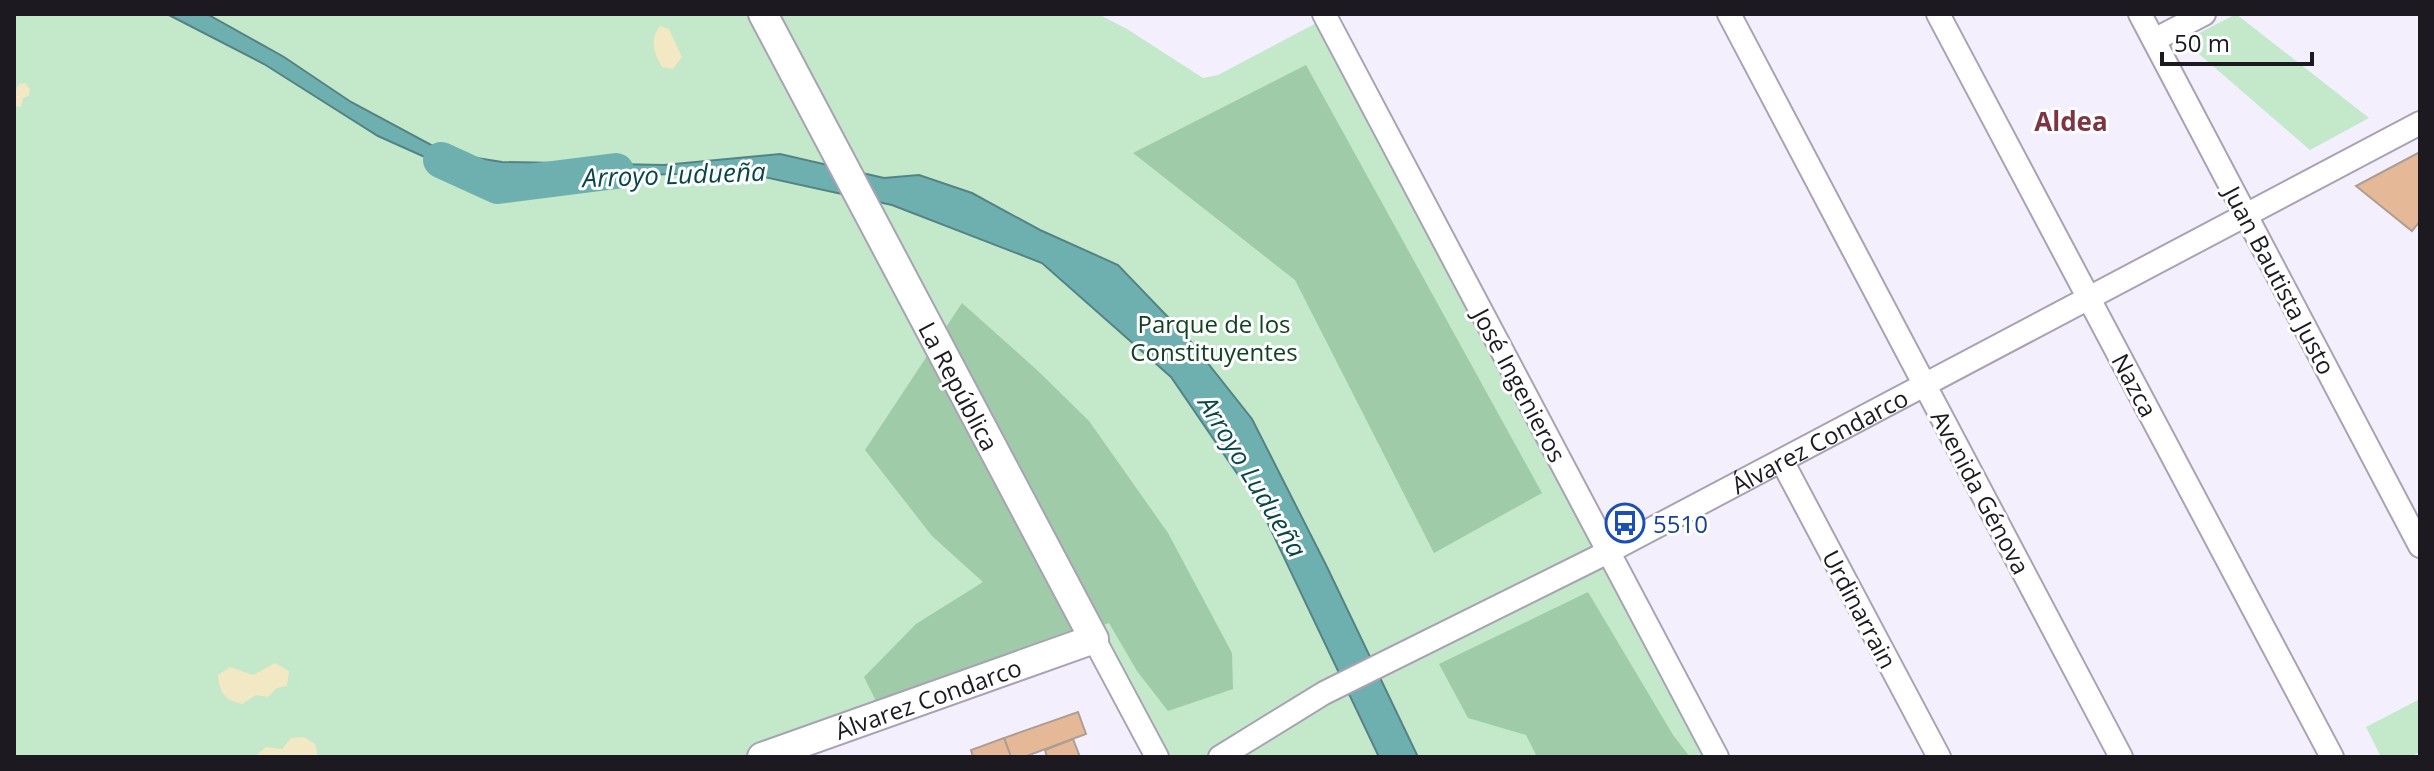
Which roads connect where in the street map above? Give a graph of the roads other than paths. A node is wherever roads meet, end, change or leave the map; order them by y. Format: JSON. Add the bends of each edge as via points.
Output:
{"nodes":[{"id":1,"x":763,"y":14,"type":"edge"},
{"id":2,"x":1729,"y":14,"type":"edge"},
{"id":3,"x":1938,"y":14,"type":"edge"},
{"id":4,"x":2140,"y":14,"type":"edge"},
{"id":5,"x":2204,"y":14,"type":"edge"},
{"id":6,"x":1328,"y":15,"type":"edge"},
{"id":7,"x":2154,"y":40,"type":"junction"},
{"id":8,"x":2420,"y":123,"type":"edge"},
{"id":9,"x":2246,"y":215,"type":"junction"},
{"id":10,"x":2089,"y":299,"type":"junction"},
{"id":11,"x":1925,"y":386,"type":"junction"},
{"id":12,"x":1782,"y":461,"type":"junction"},
{"id":13,"x":2420,"y":546,"type":"edge"},
{"id":14,"x":1608,"y":552,"type":"junction"},
{"id":15,"x":1094,"y":639,"type":"junction"},
{"id":16,"x":762,"y":757,"type":"edge"},
{"id":17,"x":1157,"y":757,"type":"edge"},
{"id":18,"x":1220,"y":757,"type":"edge"},
{"id":19,"x":1717,"y":757,"type":"edge"},
{"id":20,"x":1939,"y":757,"type":"edge"},
{"id":21,"x":2121,"y":757,"type":"edge"},
{"id":22,"x":2332,"y":757,"type":"edge"}],
"edges":[{"from":1,"to":15,"type":"main road","name":"La República"},
{"from":2,"to":11,"type":"street","name":"Avenida Génova"},
{"from":3,"to":10,"type":"street","name":"Nazca"},
{"from":4,"to":7,"type":"street","name":"Juan Bautista Justo"},
{"from":5,"to":7,"type":"street"},
{"from":6,"to":14,"type":"street","name":"José Ingenieros"},
{"from":7,"to":9,"type":"street","name":"Juan Bautista Justo"},
{"from":8,"to":9,"type":"street","name":"Álvarez Condarco"},
{"from":9,"to":10,"type":"street","name":"Álvarez Condarco"},
{"from":9,"to":13,"type":"street","name":"Juan Bautista Justo"},
{"from":10,"to":11,"type":"street","name":"Álvarez Condarco"},
{"from":10,"to":22,"type":"street","name":"Nazca"},
{"from":11,"to":12,"type":"street","name":"Álvarez Condarco"},
{"from":11,"to":21,"type":"street","name":"Avenida Génova"},
{"from":12,"to":14,"type":"street","name":"Álvarez Condarco"},
{"from":12,"to":20,"type":"street","name":"Urdinarrain"},
{"from":14,"to":18,"type":"street","name":"Álvarez Condarco","via":[[1324,693]]},
{"from":14,"to":19,"type":"street","name":"José Ingenieros"},
{"from":15,"to":16,"type":"main road","name":"Álvarez Condarco"},
{"from":15,"to":17,"type":"street","name":"La República"}]}
